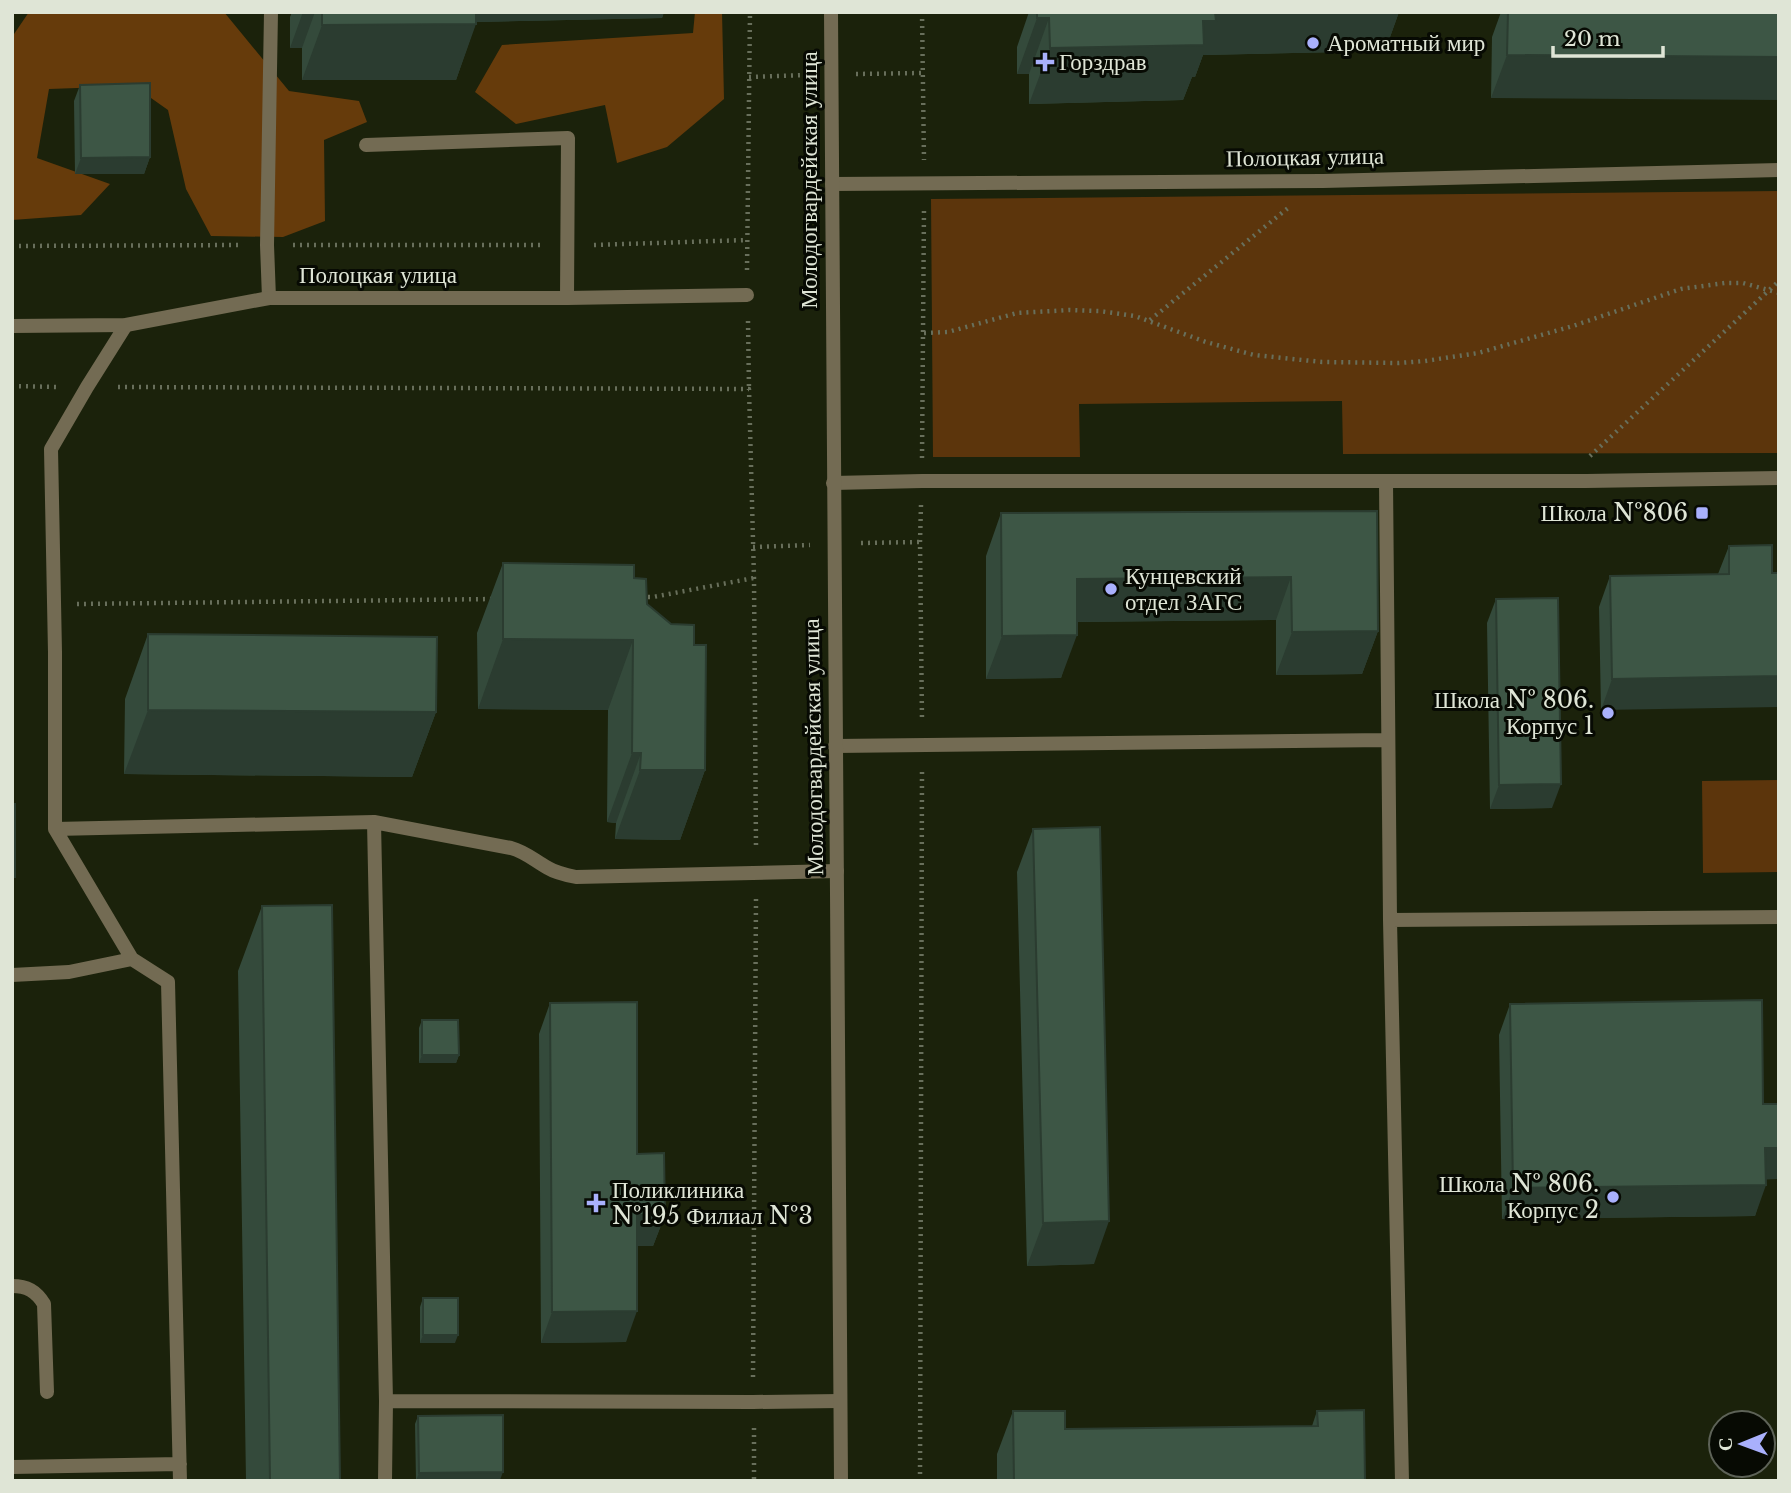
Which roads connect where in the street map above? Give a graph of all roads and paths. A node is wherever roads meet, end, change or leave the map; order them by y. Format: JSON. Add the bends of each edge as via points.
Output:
{"nodes":[{"id":1,"x":271,"y":12,"type":"edge"},
{"id":2,"x":750,"y":12,"type":"edge"},
{"id":3,"x":831,"y":12,"type":"edge"},
{"id":4,"x":922,"y":12,"type":"edge"},
{"id":5,"x":923,"y":135,"type":"dead end"},
{"id":6,"x":366,"y":145,"type":"dead end"},
{"id":7,"x":1779,"y":170,"type":"edge"},
{"id":8,"x":1322,"y":181,"type":"junction"},
{"id":9,"x":924,"y":183,"type":"junction"},
{"id":10,"x":832,"y":184,"type":"junction"},
{"id":11,"x":568,"y":245,"type":"junction"},
{"id":12,"x":12,"y":246,"type":"edge"},
{"id":13,"x":267,"y":246,"type":"junction"},
{"id":14,"x":1779,"y":281,"type":"edge"},
{"id":15,"x":1770,"y":290,"type":"junction"},
{"id":16,"x":1779,"y":293,"type":"edge"},
{"id":17,"x":747,"y":295,"type":"dead end"},
{"id":18,"x":269,"y":298,"type":"junction"},
{"id":19,"x":567,"y":299,"type":"junction"},
{"id":20,"x":1150,"y":320,"type":"junction"},
{"id":21,"x":125,"y":325,"type":"junction"},
{"id":22,"x":12,"y":326,"type":"edge"},
{"id":23,"x":924,"y":333,"type":"junction"},
{"id":24,"x":12,"y":386,"type":"edge"},
{"id":25,"x":87,"y":387,"type":"junction"},
{"id":26,"x":1587,"y":458,"type":"dead end"},
{"id":27,"x":1779,"y":478,"type":"edge"},
{"id":28,"x":922,"y":481,"type":"junction"},
{"id":29,"x":1385,"y":481,"type":"junction"},
{"id":30,"x":833,"y":484,"type":"junction"},
{"id":31,"x":754,"y":579,"type":"junction"},
{"id":32,"x":639,"y":597,"type":"edge"},
{"id":33,"x":505,"y":599,"type":"edge"},
{"id":34,"x":54,"y":605,"type":"junction"},
{"id":35,"x":1388,"y":740,"type":"junction"},
{"id":36,"x":922,"y":745,"type":"junction"},
{"id":37,"x":835,"y":746,"type":"junction"},
{"id":38,"x":374,"y":822,"type":"junction"},
{"id":39,"x":55,"y":828,"type":"junction"},
{"id":40,"x":837,"y":871,"type":"junction"},
{"id":41,"x":756,"y":873,"type":"junction"},
{"id":42,"x":1779,"y":917,"type":"edge"},
{"id":43,"x":1390,"y":920,"type":"junction"},
{"id":44,"x":132,"y":959,"type":"junction"},
{"id":45,"x":12,"y":975,"type":"edge"},
{"id":46,"x":12,"y":1286,"type":"edge"},
{"id":47,"x":47,"y":1392,"type":"dead end"},
{"id":48,"x":386,"y":1401,"type":"junction"},
{"id":49,"x":840,"y":1401,"type":"junction"},
{"id":50,"x":753,"y":1402,"type":"junction"},
{"id":51,"x":180,"y":1464,"type":"junction"},
{"id":52,"x":12,"y":1467,"type":"edge"},
{"id":53,"x":51,"y":1474,"type":"edge"},
{"id":54,"x":180,"y":1481,"type":"edge"},
{"id":55,"x":385,"y":1481,"type":"edge"},
{"id":56,"x":754,"y":1481,"type":"edge"},
{"id":57,"x":841,"y":1481,"type":"edge"},
{"id":58,"x":920,"y":1481,"type":"edge"},
{"id":59,"x":1402,"y":1481,"type":"edge"}],
"edges":[{"from":1,"to":13,"type":"street"},
{"from":2,"to":11,"type":"path","via":[[747,240]]},
{"from":3,"to":10,"type":"street","name":"Молодогвардейская улица"},
{"from":4,"to":5,"type":"path"},
{"from":6,"to":11,"type":"street","via":[[568,138]]},
{"from":7,"to":8,"type":"street","name":"Полоцкая улица"},
{"from":8,"to":9,"type":"street","name":"Полоцкая улица"},
{"from":8,"to":20,"type":"path"},
{"from":9,"to":10,"type":"street","name":"Полоцкая улица"},
{"from":9,"to":23,"type":"path"},
{"from":10,"to":30,"type":"street","name":"Молодогвардейская улица"},
{"from":11,"to":13,"type":"path"},
{"from":11,"to":19,"type":"street"},
{"from":12,"to":13,"type":"path"},
{"from":13,"to":18,"type":"street"},
{"from":14,"to":15,"type":"path"},
{"from":15,"to":16,"type":"path"},
{"from":15,"to":20,"type":"path","via":[[1743,283],[1681,289],[1478,353],[1399,363],[1254,355]]},
{"from":15,"to":26,"type":"path"},
{"from":17,"to":19,"type":"street","name":"Полоцкая улица"},
{"from":18,"to":19,"type":"street","name":"Полоцкая улица"},
{"from":18,"to":21,"type":"street","name":"Полоцкая улица"},
{"from":20,"to":23,"type":"path","via":[[1118,312],[1043,311]]},
{"from":21,"to":22,"type":"street","name":"Полоцкая улица"},
{"from":21,"to":25,"type":"street"},
{"from":23,"to":28,"type":"path"},
{"from":24,"to":25,"type":"path"},
{"from":25,"to":31,"type":"path","via":[[749,389]]},
{"from":25,"to":34,"type":"street","via":[[51,449]]},
{"from":27,"to":29,"type":"street"},
{"from":28,"to":29,"type":"street"},
{"from":28,"to":30,"type":"street"},
{"from":28,"to":36,"type":"path"},
{"from":29,"to":35,"type":"street"},
{"from":30,"to":37,"type":"street","name":"Молодогвардейская улица"},
{"from":31,"to":32,"type":"path"},
{"from":31,"to":41,"type":"path"},
{"from":33,"to":34,"type":"path"},
{"from":34,"to":39,"type":"street"},
{"from":35,"to":36,"type":"street"},
{"from":35,"to":43,"type":"street"},
{"from":36,"to":37,"type":"street"},
{"from":36,"to":58,"type":"path"},
{"from":37,"to":40,"type":"street","name":"Молодогвардейская улица"},
{"from":38,"to":39,"type":"street"},
{"from":38,"to":41,"type":"street","via":[[511,848],[547,868],[576,877]]},
{"from":38,"to":48,"type":"street"},
{"from":39,"to":44,"type":"street"},
{"from":40,"to":41,"type":"street"},
{"from":40,"to":49,"type":"street","name":"Молодогвардейская улица"},
{"from":41,"to":50,"type":"path"},
{"from":42,"to":43,"type":"street"},
{"from":43,"to":59,"type":"street"},
{"from":44,"to":45,"type":"street","via":[[69,972]]},
{"from":44,"to":51,"type":"street","via":[[168,982]]},
{"from":46,"to":47,"type":"street","via":[[32,1290],[44,1304]]},
{"from":48,"to":50,"type":"street"},
{"from":48,"to":55,"type":"street"},
{"from":49,"to":50,"type":"street"},
{"from":49,"to":57,"type":"street","name":"Молодогвардейская улица"},
{"from":50,"to":56,"type":"path"},
{"from":51,"to":53,"type":"street"},
{"from":51,"to":54,"type":"street"},
{"from":52,"to":53,"type":"street"}]}
